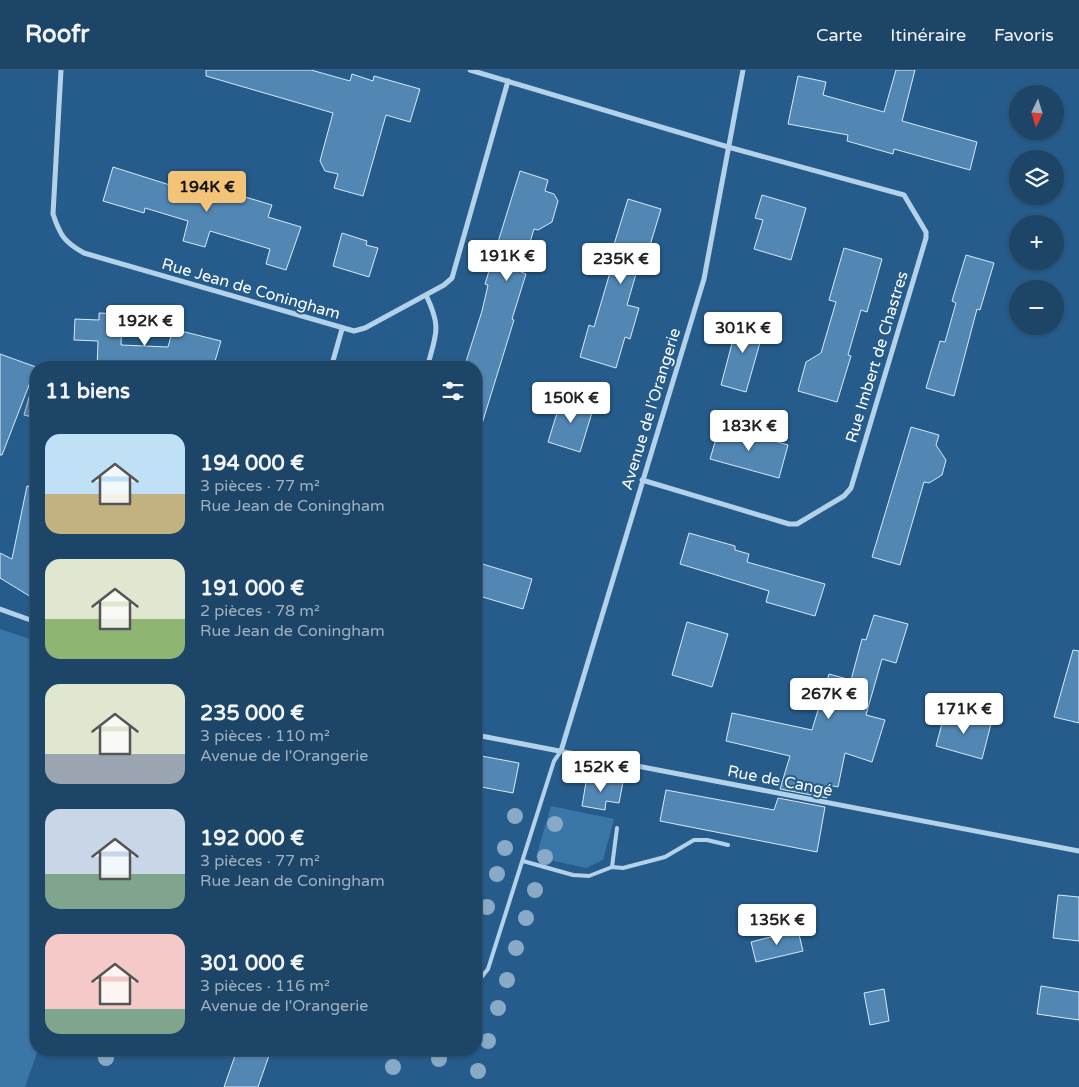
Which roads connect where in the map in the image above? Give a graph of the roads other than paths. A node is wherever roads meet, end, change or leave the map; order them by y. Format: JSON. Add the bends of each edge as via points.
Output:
{"nodes":[{"id":1,"x":61,"y":70,"type":"edge"},
{"id":2,"x":470,"y":70,"type":"edge"},
{"id":3,"x":743,"y":70,"type":"edge"},
{"id":4,"x":508,"y":81,"type":"junction"},
{"id":5,"x":728,"y":147,"type":"junction"},
{"id":6,"x":426,"y":295,"type":"junction"},
{"id":7,"x":342,"y":329,"type":"junction"},
{"id":8,"x":333,"y":361,"type":"edge"},
{"id":9,"x":428,"y":361,"type":"edge"},
{"id":10,"x":642,"y":480,"type":"junction"},
{"id":11,"x":0,"y":609,"type":"edge"},
{"id":12,"x":30,"y":620,"type":"edge"},
{"id":13,"x":482,"y":736,"type":"edge"},
{"id":14,"x":561,"y":751,"type":"junction"},
{"id":15,"x":617,"y":828,"type":"dead end"},
{"id":16,"x":728,"y":845,"type":"dead end"},
{"id":17,"x":1079,"y":852,"type":"edge"},
{"id":18,"x":523,"y":861,"type":"junction"},
{"id":19,"x":612,"y":867,"type":"junction"},
{"id":20,"x":482,"y":976,"type":"edge"}],
"edges":[{"from":1,"to":7,"type":"street","name":"Rue Jean de Coningham","via":[[52,214],[60,234],[71,245],[84,253]]},
{"from":2,"to":4,"type":"street","name":"Rue Imbert de Chastres"},
{"from":3,"to":5,"type":"street","name":"Avenue de l'Orangerie"},
{"from":4,"to":5,"type":"street","name":"Rue Imbert de Chastres"},
{"from":4,"to":6,"type":"street","name":"Rue Jean de Coningham","via":[[452,278]]},
{"from":5,"to":10,"type":"street","name":"Avenue de l'Orangerie","via":[[704,279]]},
{"from":5,"to":10,"type":"street","name":"Rue Imbert de Chastres","via":[[904,196],[926,232],[926,238],[851,488],[844,496],[797,524],[789,524]]},
{"from":6,"to":7,"type":"street","name":"Rue Jean de Coningham","via":[[365,328],[354,331]]},
{"from":6,"to":9,"type":"street","via":[[437,320],[437,333]]},
{"from":7,"to":8,"type":"street"},
{"from":10,"to":14,"type":"street","name":"Avenue de l'Orangerie"},
{"from":11,"to":12,"type":"street"},
{"from":13,"to":14,"type":"street","name":"Rue de Cangé"},
{"from":14,"to":17,"type":"street","name":"Rue de Cangé"},
{"from":14,"to":18,"type":"lane","via":[[554,761]]},
{"from":15,"to":19,"type":"lane"},
{"from":16,"to":19,"type":"lane","via":[[694,840],[665,857],[623,868]]},
{"from":18,"to":19,"type":"lane","via":[[581,876]]},
{"from":18,"to":20,"type":"lane","via":[[488,969]]}]}
